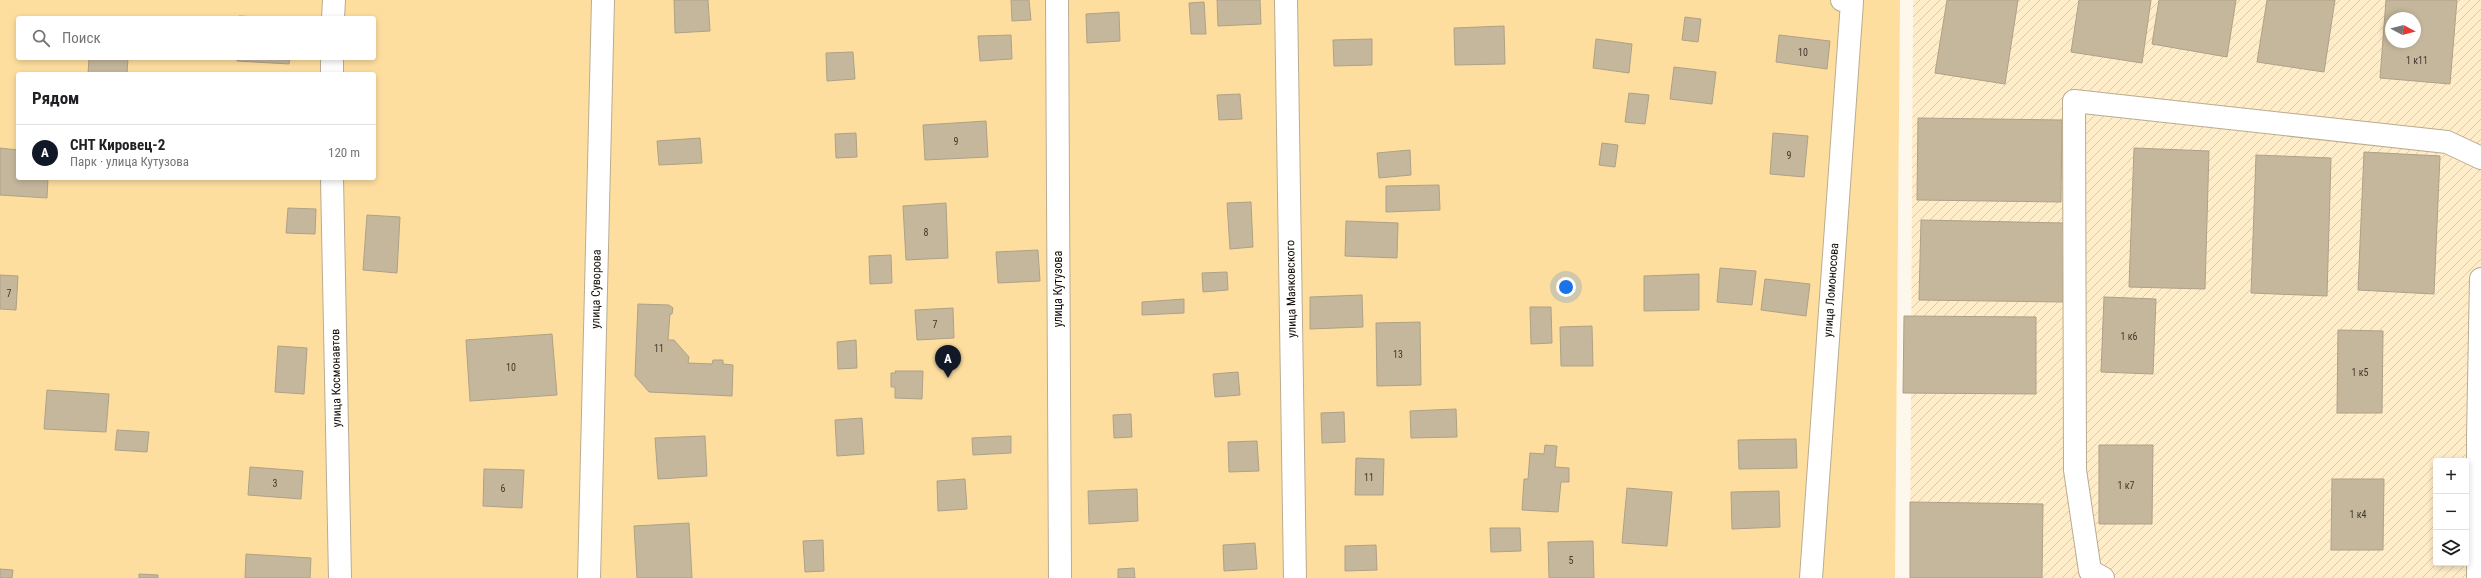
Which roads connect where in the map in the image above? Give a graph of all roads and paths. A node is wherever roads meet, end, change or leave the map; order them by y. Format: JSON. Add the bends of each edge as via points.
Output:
{"nodes":[{"id":1,"x":334,"y":0,"type":"edge"},
{"id":2,"x":603,"y":0,"type":"edge"},
{"id":3,"x":1057,"y":0,"type":"edge"},
{"id":4,"x":1286,"y":0,"type":"edge"},
{"id":5,"x":1847,"y":1,"type":"edge"},
{"id":6,"x":333,"y":16,"type":"edge"},
{"id":7,"x":332,"y":60,"type":"edge"},
{"id":8,"x":332,"y":72,"type":"edge"},
{"id":9,"x":2481,"y":158,"type":"edge"},
{"id":10,"x":332,"y":180,"type":"edge"},
{"id":11,"x":2481,"y":279,"type":"edge"},
{"id":12,"x":340,"y":578,"type":"edge"},
{"id":13,"x":589,"y":578,"type":"edge"},
{"id":14,"x":1060,"y":578,"type":"edge"},
{"id":15,"x":1295,"y":578,"type":"edge"},
{"id":16,"x":1811,"y":578,"type":"edge"},
{"id":17,"x":2103,"y":578,"type":"edge"},
{"id":18,"x":2478,"y":578,"type":"edge"}],
"edges":[{"from":1,"to":6,"type":"street"},
{"from":2,"to":13,"type":"street","name":"улица Суворова"},
{"from":3,"to":14,"type":"street","name":"улица Кутузова"},
{"from":4,"to":15,"type":"street","name":"улица Маяковского"},
{"from":5,"to":16,"type":"street","name":"улица Ломоносова"},
{"from":7,"to":8,"type":"street"},
{"from":9,"to":17,"type":"street","via":[[2447,142],[2074,101],[2075,470],[2090,571]]},
{"from":10,"to":12,"type":"street","name":"улица Космонавтов"},
{"from":11,"to":18,"type":"street"}]}
